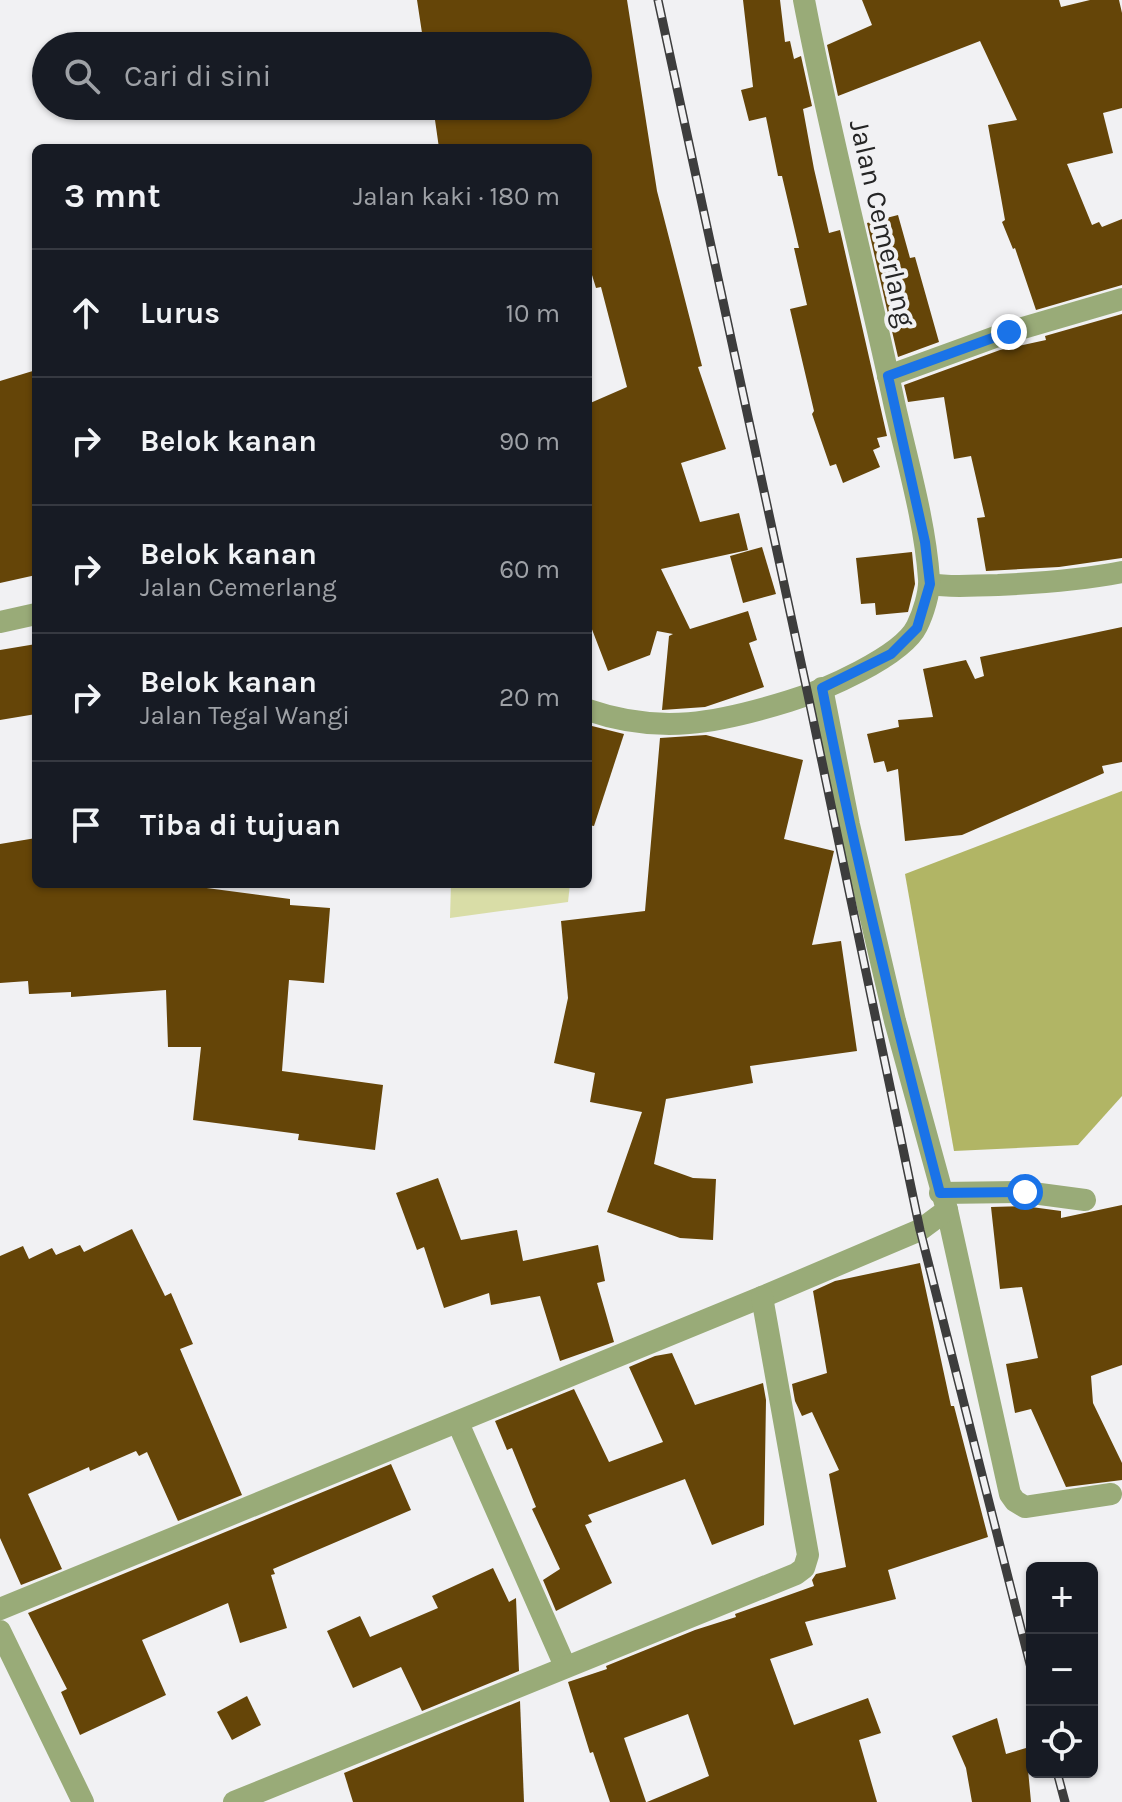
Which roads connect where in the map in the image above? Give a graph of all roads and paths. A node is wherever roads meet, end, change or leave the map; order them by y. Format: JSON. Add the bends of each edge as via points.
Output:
{"nodes":[{"id":1,"x":804,"y":0,"type":"edge"},
{"id":2,"x":1122,"y":299,"type":"edge"},
{"id":3,"x":888,"y":376,"type":"junction"},
{"id":4,"x":1122,"y":572,"type":"edge"},
{"id":5,"x":930,"y":584,"type":"junction"},
{"id":6,"x":32,"y":615,"type":"edge"},
{"id":7,"x":0,"y":622,"type":"edge"},
{"id":8,"x":822,"y":688,"type":"junction"},
{"id":9,"x":592,"y":711,"type":"edge"},
{"id":10,"x":1085,"y":1200,"type":"dead end"},
{"id":11,"x":944,"y":1202,"type":"junction"},
{"id":12,"x":762,"y":1297,"type":"junction"},
{"id":13,"x":458,"y":1423,"type":"junction"},
{"id":14,"x":1111,"y":1494,"type":"dead end"},
{"id":15,"x":0,"y":1608,"type":"edge"},
{"id":16,"x":0,"y":1631,"type":"edge"},
{"id":17,"x":565,"y":1666,"type":"junction"},
{"id":18,"x":83,"y":1802,"type":"edge"},
{"id":19,"x":234,"y":1802,"type":"edge"}],
"edges":[{"from":1,"to":3,"type":"street","name":"Jalan Cemerlang"},
{"from":2,"to":3,"type":"street"},
{"from":3,"to":5,"type":"street","name":"Jalan Cemerlang"},
{"from":4,"to":5,"type":"street","via":[[1030,583]]},
{"from":5,"to":8,"type":"street","name":"Jalan Cemerlang","via":[[917,628],[891,654]]},
{"from":6,"to":7,"type":"street"},
{"from":8,"to":9,"type":"street","name":"Jalan Cemerlang","via":[[712,722],[642,723]]},
{"from":8,"to":11,"type":"street","via":[[895,1021]]},
{"from":10,"to":11,"type":"street","via":[[1025,1192]]},
{"from":11,"to":12,"type":"street","via":[[920,1230]]},
{"from":11,"to":14,"type":"street","via":[[1010,1494],[1025,1507]]},
{"from":12,"to":13,"type":"street"},
{"from":12,"to":17,"type":"street","via":[[808,1555],[804,1568]]},
{"from":13,"to":15,"type":"street"},
{"from":13,"to":17,"type":"street"},
{"from":16,"to":18,"type":"street"},
{"from":17,"to":19,"type":"street"}]}
